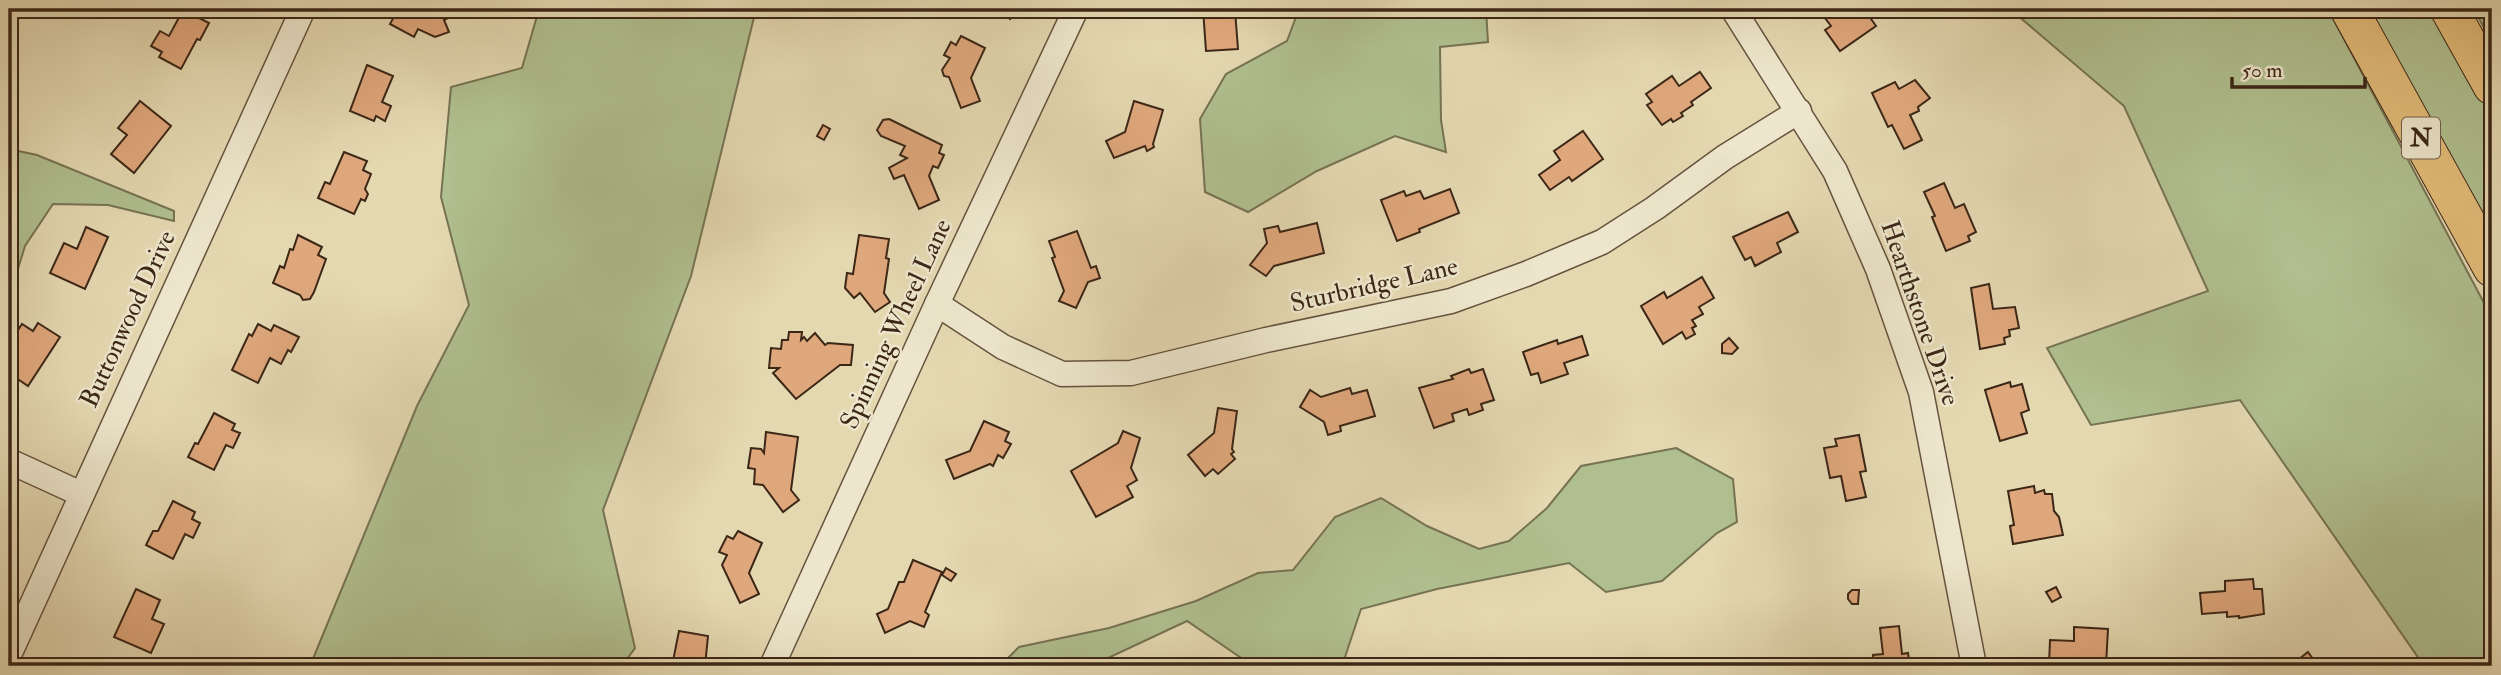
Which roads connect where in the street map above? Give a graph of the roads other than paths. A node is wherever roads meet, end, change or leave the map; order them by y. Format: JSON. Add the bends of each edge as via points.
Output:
{"nodes":[{"id":1,"x":303,"y":9,"type":"edge"},
{"id":2,"x":1076,"y":9,"type":"edge"},
{"id":3,"x":1733,"y":9,"type":"edge"},
{"id":4,"x":2349,"y":9,"type":"edge"},
{"id":5,"x":2449,"y":9,"type":"edge"},
{"id":6,"x":2492,"y":86,"type":"edge"},
{"id":7,"x":1799,"y":111,"type":"junction"},
{"id":8,"x":2492,"y":268,"type":"edge"},
{"id":9,"x":937,"y":304,"type":"junction"},
{"id":10,"x":9,"y":461,"type":"edge"},
{"id":11,"x":81,"y":494,"type":"junction"},
{"id":12,"x":9,"y":655,"type":"edge"},
{"id":13,"x":772,"y":666,"type":"edge"},
{"id":14,"x":1975,"y":666,"type":"edge"}],
"edges":[{"from":1,"to":11,"type":"street","name":"Buttonwood Drive"},
{"from":2,"to":9,"type":"street","name":"Spinning Wheel Lane"},
{"from":3,"to":7,"type":"street","name":"Hearthstone Drive"},
{"from":4,"to":8,"type":"highway","number":"N"},
{"from":5,"to":6,"type":"highway"},
{"from":7,"to":9,"type":"street","name":"Sturbridge Lane","via":[[1602,242],[1527,274],[1451,301],[1131,373],[1062,374],[1003,347]]},
{"from":7,"to":14,"type":"street","name":"Hearthstone Drive","via":[[1835,171],[1878,268],[1921,392]]},
{"from":9,"to":13,"type":"street","name":"Spinning Wheel Lane"},
{"from":10,"to":11,"type":"street"},
{"from":11,"to":12,"type":"street","name":"Buttonwood Drive"}]}
